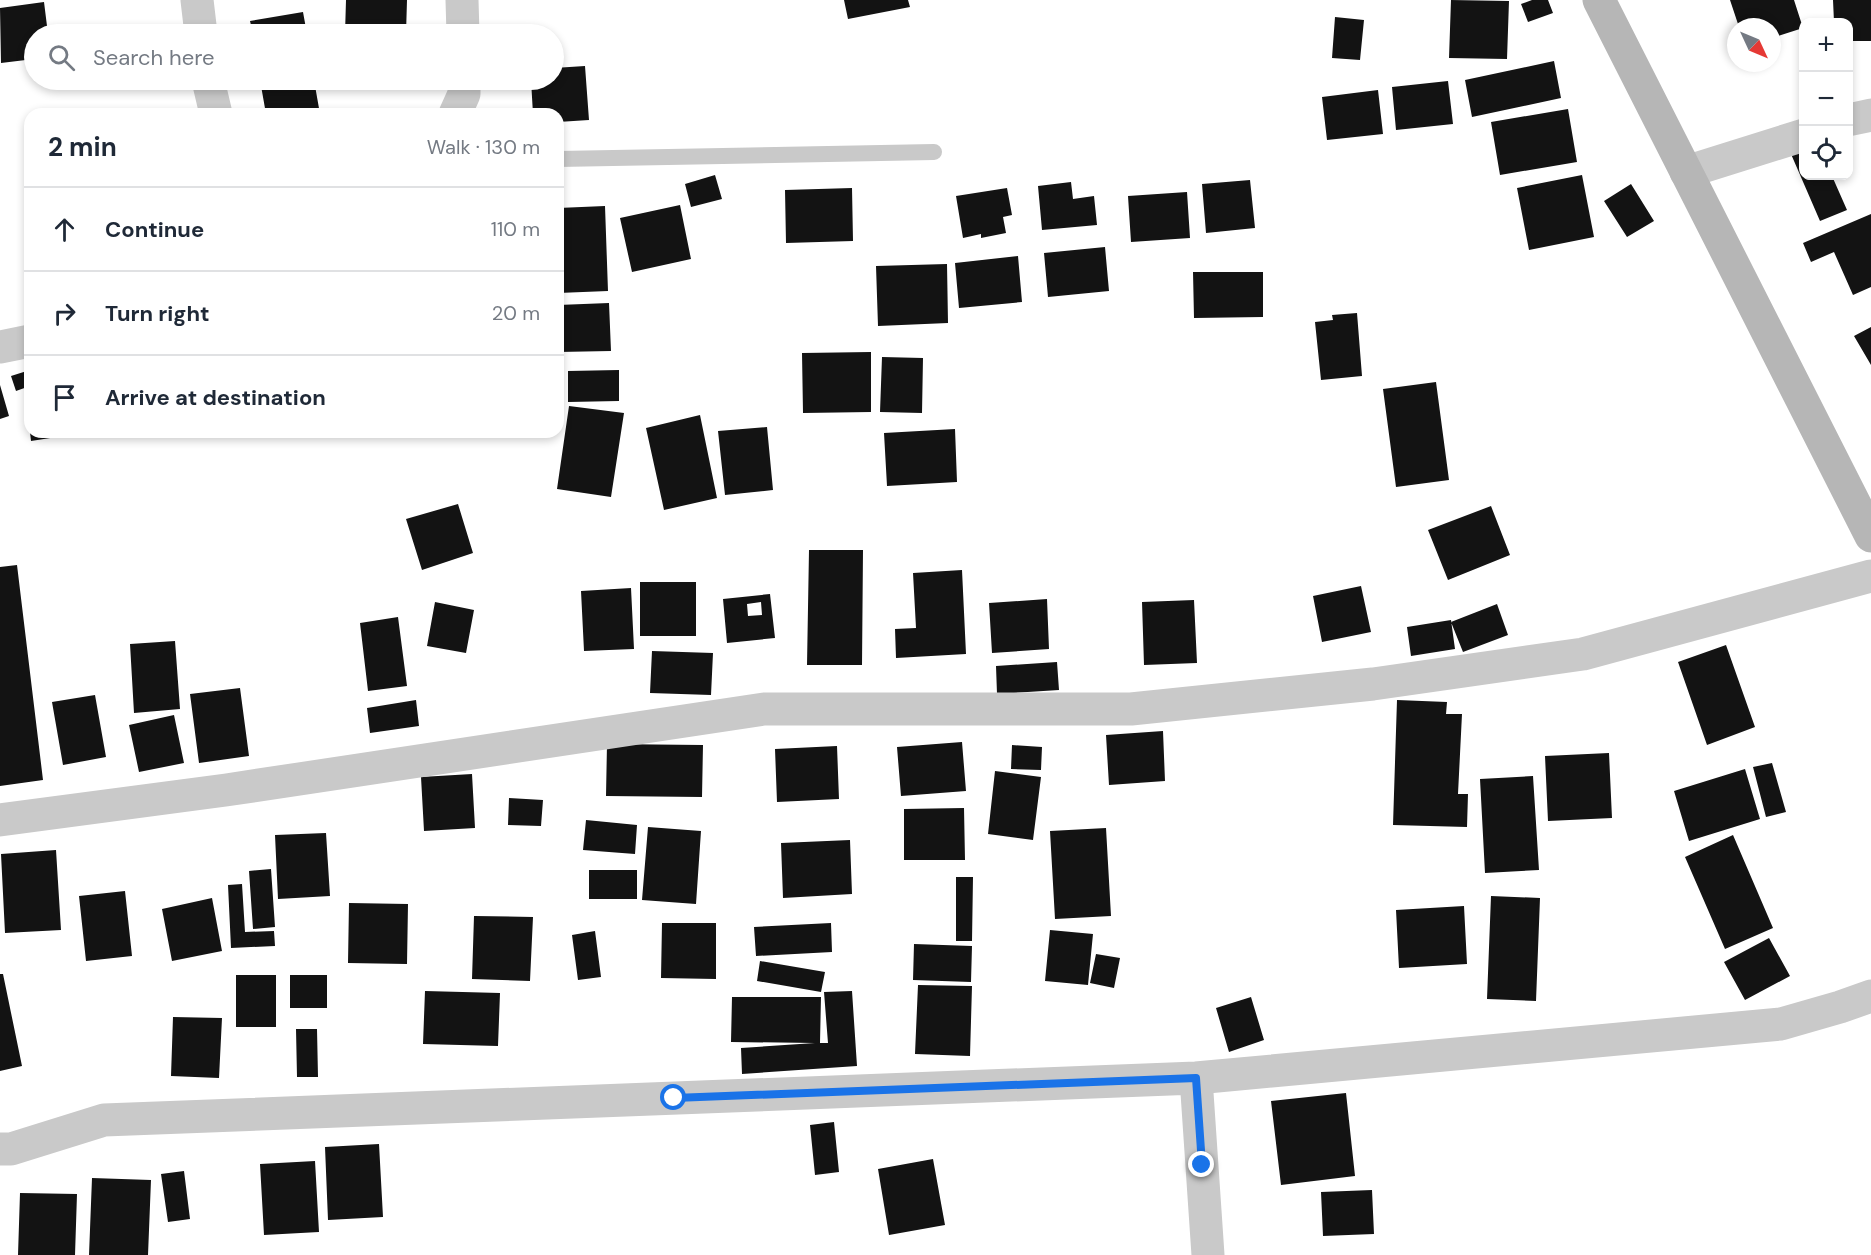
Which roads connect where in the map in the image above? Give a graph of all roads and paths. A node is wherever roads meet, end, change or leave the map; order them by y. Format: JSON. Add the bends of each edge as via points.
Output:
{"nodes":[{"id":1,"x":197,"y":0,"type":"edge"},
{"id":2,"x":462,"y":0,"type":"edge"},
{"id":3,"x":1599,"y":0,"type":"edge"},
{"id":4,"x":200,"y":24,"type":"edge"},
{"id":5,"x":463,"y":24,"type":"edge"},
{"id":6,"x":210,"y":90,"type":"edge"},
{"id":7,"x":464,"y":90,"type":"edge"},
{"id":8,"x":215,"y":108,"type":"edge"},
{"id":9,"x":458,"y":108,"type":"edge"},
{"id":10,"x":1871,"y":116,"type":"edge"},
{"id":11,"x":1853,"y":119,"type":"edge"},
{"id":12,"x":1799,"y":136,"type":"edge"},
{"id":13,"x":934,"y":152,"type":"dead end"},
{"id":14,"x":564,"y":159,"type":"edge"},
{"id":15,"x":1686,"y":172,"type":"junction"},
{"id":16,"x":24,"y":342,"type":"edge"},
{"id":17,"x":0,"y":347,"type":"edge"},
{"id":18,"x":1871,"y":536,"type":"edge"},
{"id":19,"x":1871,"y":576,"type":"edge"},
{"id":20,"x":0,"y":819,"type":"edge"},
{"id":21,"x":1871,"y":996,"type":"edge"},
{"id":22,"x":1196,"y":1078,"type":"junction"},
{"id":23,"x":0,"y":1149,"type":"edge"},
{"id":24,"x":1208,"y":1255,"type":"edge"}],
"edges":[{"from":1,"to":4,"type":"street"},
{"from":2,"to":5,"type":"street"},
{"from":3,"to":15,"type":"main road"},
{"from":6,"to":8,"type":"street"},
{"from":7,"to":9,"type":"street"},
{"from":10,"to":11,"type":"street"},
{"from":12,"to":15,"type":"street"},
{"from":13,"to":14,"type":"lane"},
{"from":15,"to":18,"type":"main road"},
{"from":16,"to":17,"type":"street"},
{"from":19,"to":20,"type":"street","via":[[1583,654],[1373,684],[1131,709],[764,709],[226,790]]},
{"from":21,"to":22,"type":"street","via":[[1781,1024]]},
{"from":22,"to":23,"type":"street","via":[[104,1120]]},
{"from":22,"to":24,"type":"street"}]}
